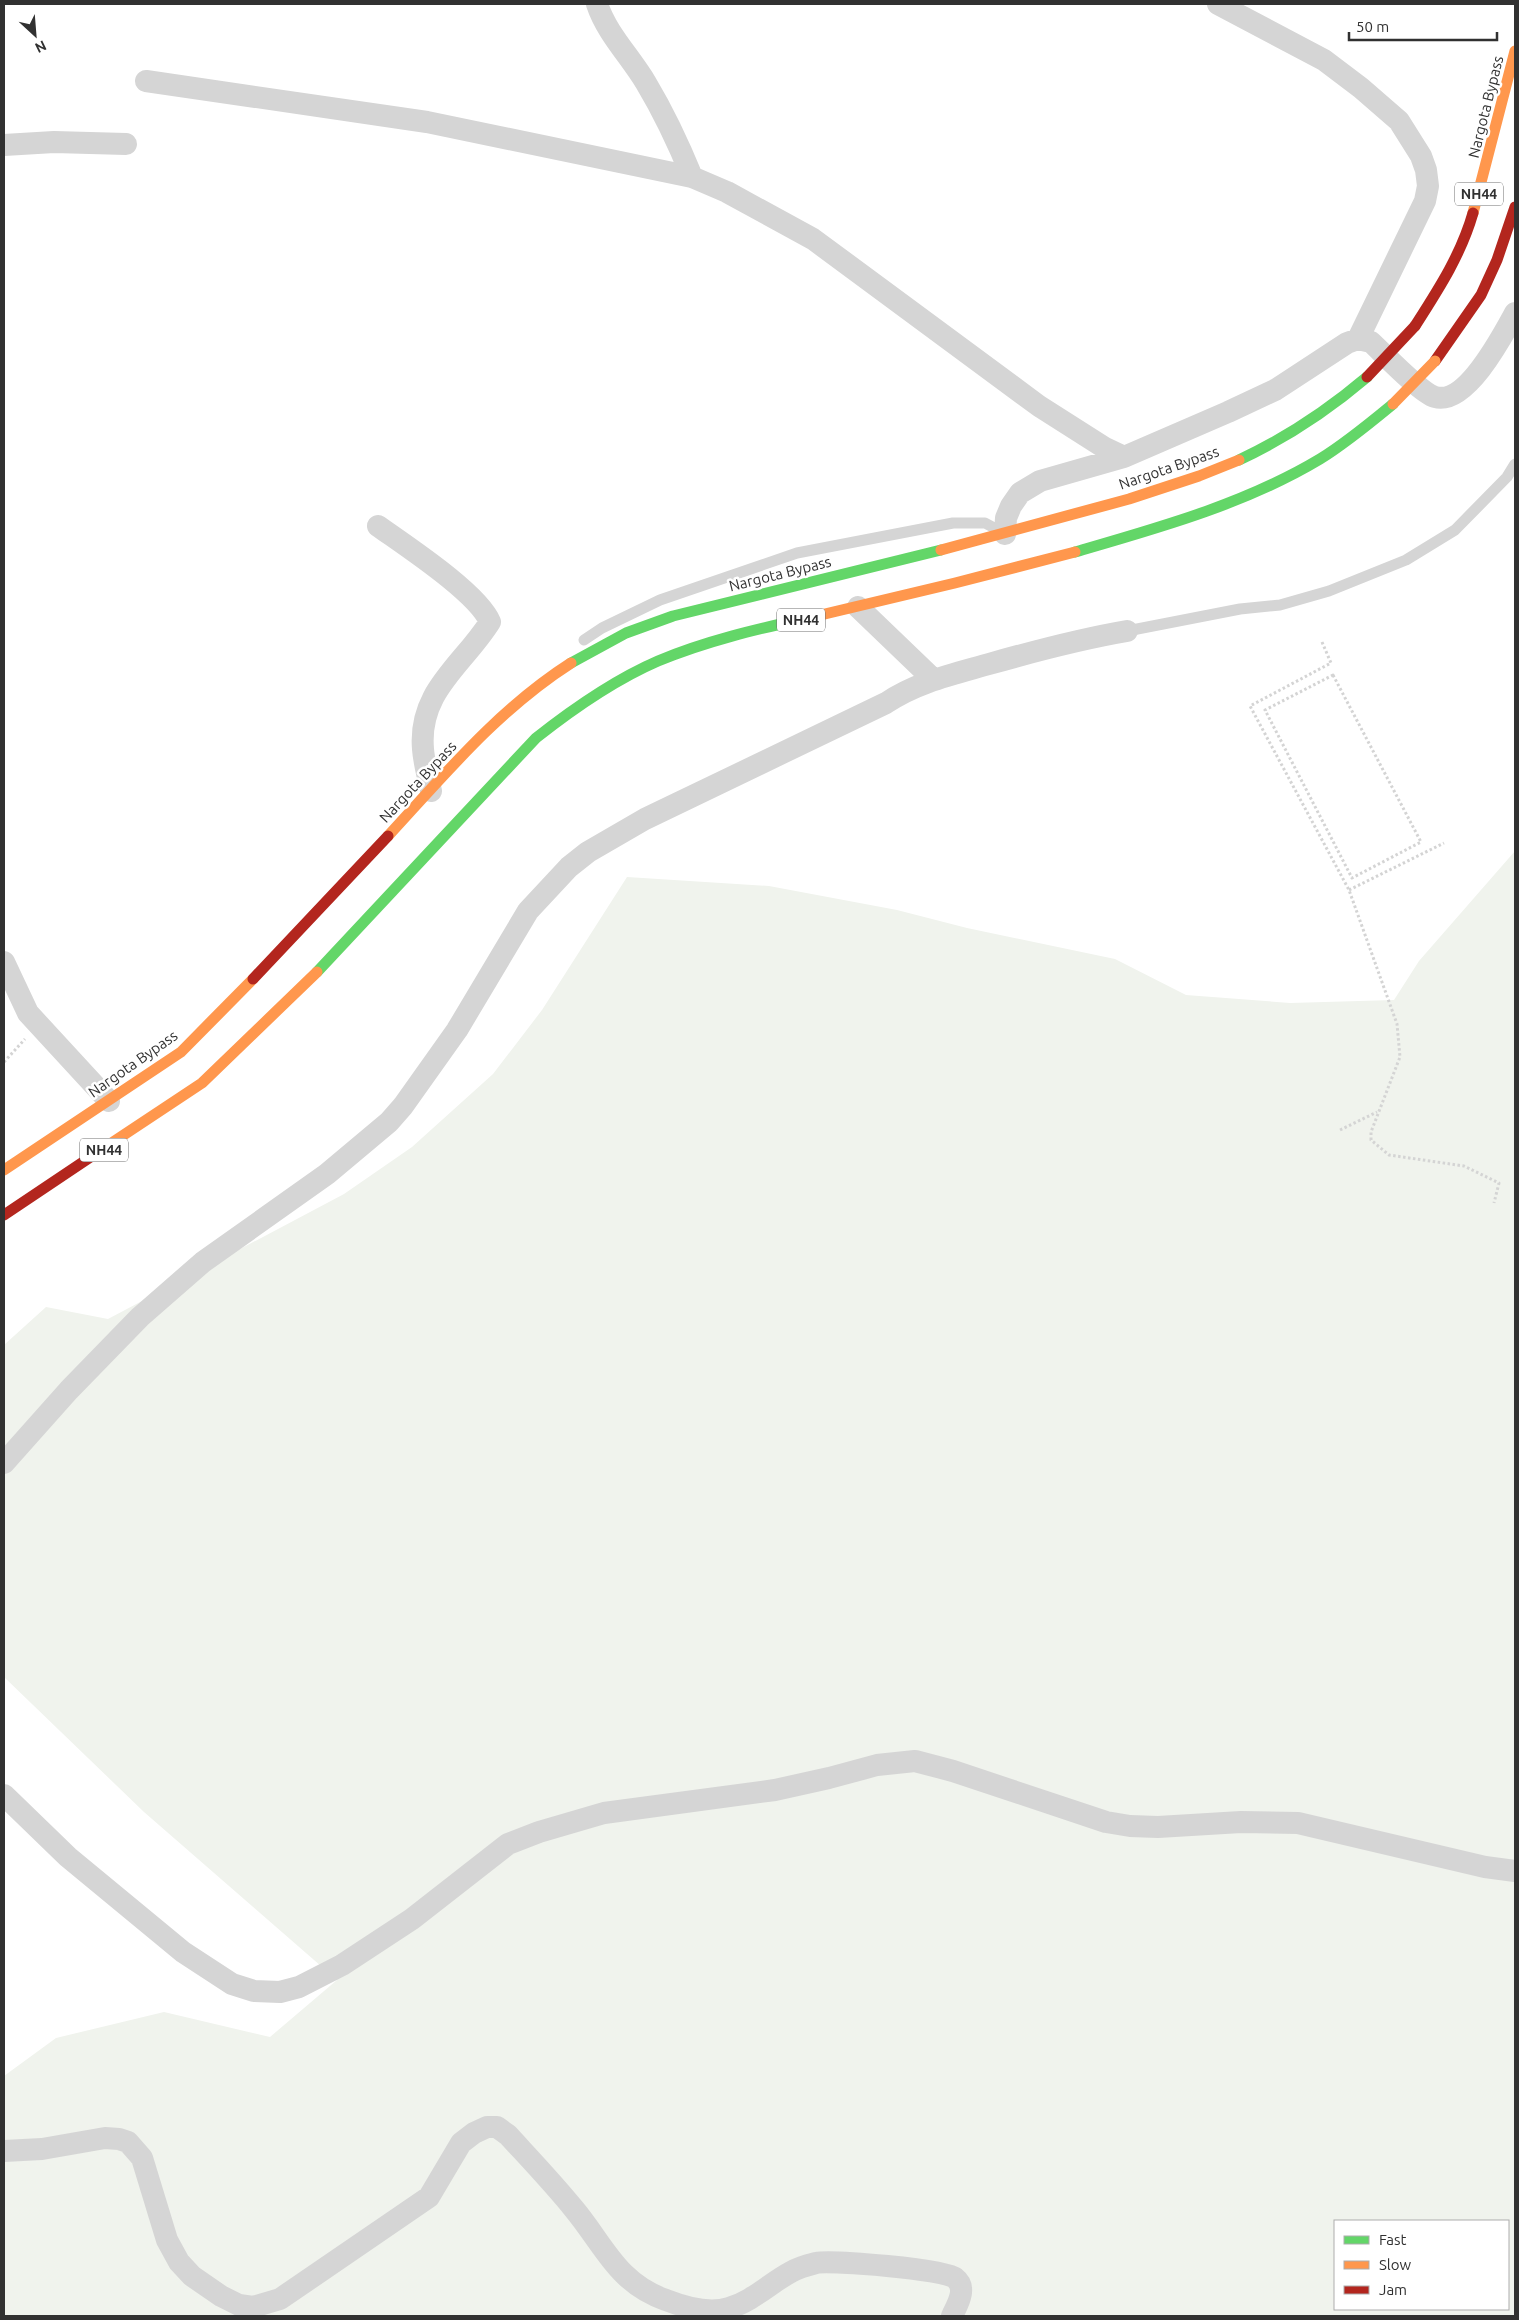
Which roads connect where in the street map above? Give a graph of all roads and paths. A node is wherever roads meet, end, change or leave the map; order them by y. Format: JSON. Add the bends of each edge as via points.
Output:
{"nodes":[{"id":1,"x":597,"y":4,"type":"edge"},
{"id":2,"x":1218,"y":4,"type":"edge"},
{"id":3,"x":1515,"y":51,"type":"edge"},
{"id":4,"x":146,"y":81,"type":"dead end"},
{"id":5,"x":126,"y":144,"type":"dead end"},
{"id":6,"x":4,"y":145,"type":"edge"},
{"id":7,"x":692,"y":177,"type":"junction"},
{"id":8,"x":1515,"y":206,"type":"edge"},
{"id":9,"x":1515,"y":313,"type":"edge"},
{"id":10,"x":1358,"y":339,"type":"junction"},
{"id":11,"x":1124,"y":457,"type":"junction"},
{"id":12,"x":1515,"y":464,"type":"edge"},
{"id":13,"x":378,"y":526,"type":"dead end"},
{"id":14,"x":1004,"y":534,"type":"junction"},
{"id":15,"x":858,"y":606,"type":"junction"},
{"id":16,"x":1127,"y":631,"type":"joint"},
{"id":17,"x":1322,"y":642,"type":"dead end"},
{"id":18,"x":549,"y":677,"type":"junction"},
{"id":19,"x":934,"y":680,"type":"junction"},
{"id":20,"x":1265,"y":710,"type":"joint"},
{"id":21,"x":431,"y":791,"type":"junction"},
{"id":22,"x":1444,"y":843,"type":"dead end"},
{"id":23,"x":1349,"y":890,"type":"junction"},
{"id":24,"x":4,"y":962,"type":"edge"},
{"id":25,"x":38,"y":1024,"type":"junction"},
{"id":26,"x":4,"y":1062,"type":"edge"},
{"id":27,"x":108,"y":1101,"type":"junction"},
{"id":28,"x":1378,"y":1112,"type":"junction"},
{"id":29,"x":1340,"y":1130,"type":"dead end"},
{"id":30,"x":4,"y":1170,"type":"edge"},
{"id":31,"x":1494,"y":1202,"type":"dead end"},
{"id":32,"x":4,"y":1215,"type":"edge"},
{"id":33,"x":4,"y":1462,"type":"edge"},
{"id":34,"x":4,"y":1795,"type":"edge"},
{"id":35,"x":1515,"y":1871,"type":"edge"},
{"id":36,"x":4,"y":2151,"type":"edge"},
{"id":37,"x":952,"y":2316,"type":"edge"}],
"edges":[{"from":1,"to":7,"type":"street","via":[[607,27],[659,106]]},
{"from":2,"to":10,"type":"street","via":[[1324,60],[1362,88],[1399,121],[1421,156],[1428,186],[1425,201]]},
{"from":3,"to":14,"type":"highway","name":"Nargota Bypass","number":"NH44","bridge":true,"via":[[1468,230],[1445,279],[1415,326],[1367,377],[1330,408],[1291,433],[1205,475]]},
{"from":4,"to":7,"type":"street","via":[[427,122]]},
{"from":5,"to":6,"type":"street","via":[[54,142]]},
{"from":7,"to":11,"type":"street","via":[[728,192],[813,239],[1038,406]]},
{"from":8,"to":15,"type":"highway","number":"NH44","bridge":true,"via":[[1498,260],[1481,295],[1435,361],[1393,404],[1360,432],[1320,459],[1243,498],[1197,515],[1075,552]]},
{"from":9,"to":10,"type":"street","via":[[1478,373],[1453,396],[1444,399],[1429,394],[1371,342]]},
{"from":10,"to":11,"type":"street","via":[[1275,390]]},
{"from":11,"to":14,"type":"street","via":[[1040,481],[1020,493],[1006,518]]},
{"from":12,"to":16,"type":"lane","via":[[1507,477],[1455,530],[1406,560],[1329,591],[1280,605],[1240,608]]},
{"from":13,"to":21,"type":"street","via":[[463,590],[486,612],[490,622],[435,691],[425,714],[423,748]]},
{"from":14,"to":18,"type":"highway","name":"Nargota Bypass","number":"NH44","via":[[660,620],[625,633]]},
{"from":14,"to":18,"type":"lane","via":[[985,523],[953,523],[797,553],[660,600],[602,628],[573,648]]},
{"from":15,"to":19,"type":"street"},
{"from":15,"to":32,"type":"highway","number":"NH44","via":[[702,645],[627,676],[566,713],[504,770],[302,988],[202,1083]]},
{"from":16,"to":19,"type":"street","via":[[1072,640]]},
{"from":17,"to":23,"type":"path","via":[[1331,663],[1250,706]]},
{"from":18,"to":21,"type":"highway","name":"Nargota Bypass","number":"NH44","via":[[484,732]]},
{"from":19,"to":33,"type":"street","via":[[645,819],[588,852],[569,867],[528,911],[457,1030],[389,1122],[327,1174],[203,1262],[140,1317]]},
{"from":20,"to":20,"type":"path","via":[[1333,675],[1420,842],[1352,878]]},
{"from":21,"to":27,"type":"highway","name":"Nargota Bypass","number":"NH44","via":[[181,1052]]},
{"from":22,"to":23,"type":"path"},
{"from":23,"to":28,"type":"path","via":[[1397,1024],[1400,1056]]},
{"from":24,"to":25,"type":"street","via":[[21,1000]]},
{"from":25,"to":26,"type":"path"},
{"from":25,"to":27,"type":"street"},
{"from":27,"to":30,"type":"highway","name":"Nargota Bypass","number":"NH44"},
{"from":28,"to":29,"type":"path"},
{"from":28,"to":31,"type":"path","via":[[1371,1132],[1371,1140],[1377,1147],[1389,1156],[1464,1166],[1499,1183]]},
{"from":34,"to":35,"type":"street","via":[[68,1857],[183,1952],[232,1984],[254,1991],[280,1992],[299,1987],[342,1965],[412,1919],[508,1844],[539,1832],[604,1813],[775,1790],[877,1765],[915,1761],[1106,1822],[1158,1827],[1241,1822],[1298,1823],[1484,1867]]},
{"from":36,"to":37,"type":"street","via":[[42,2149],[105,2138],[128,2142],[142,2158],[167,2240],[179,2262],[192,2276],[239,2305],[253,2307],[280,2299],[361,2244],[429,2197],[461,2143],[487,2127],[497,2127],[508,2135],[574,2209],[622,2273],[641,2290],[667,2301],[699,2309],[729,2308],[751,2299],[792,2271],[819,2263],[858,2265],[918,2270],[956,2278],[962,2293]]}]}
